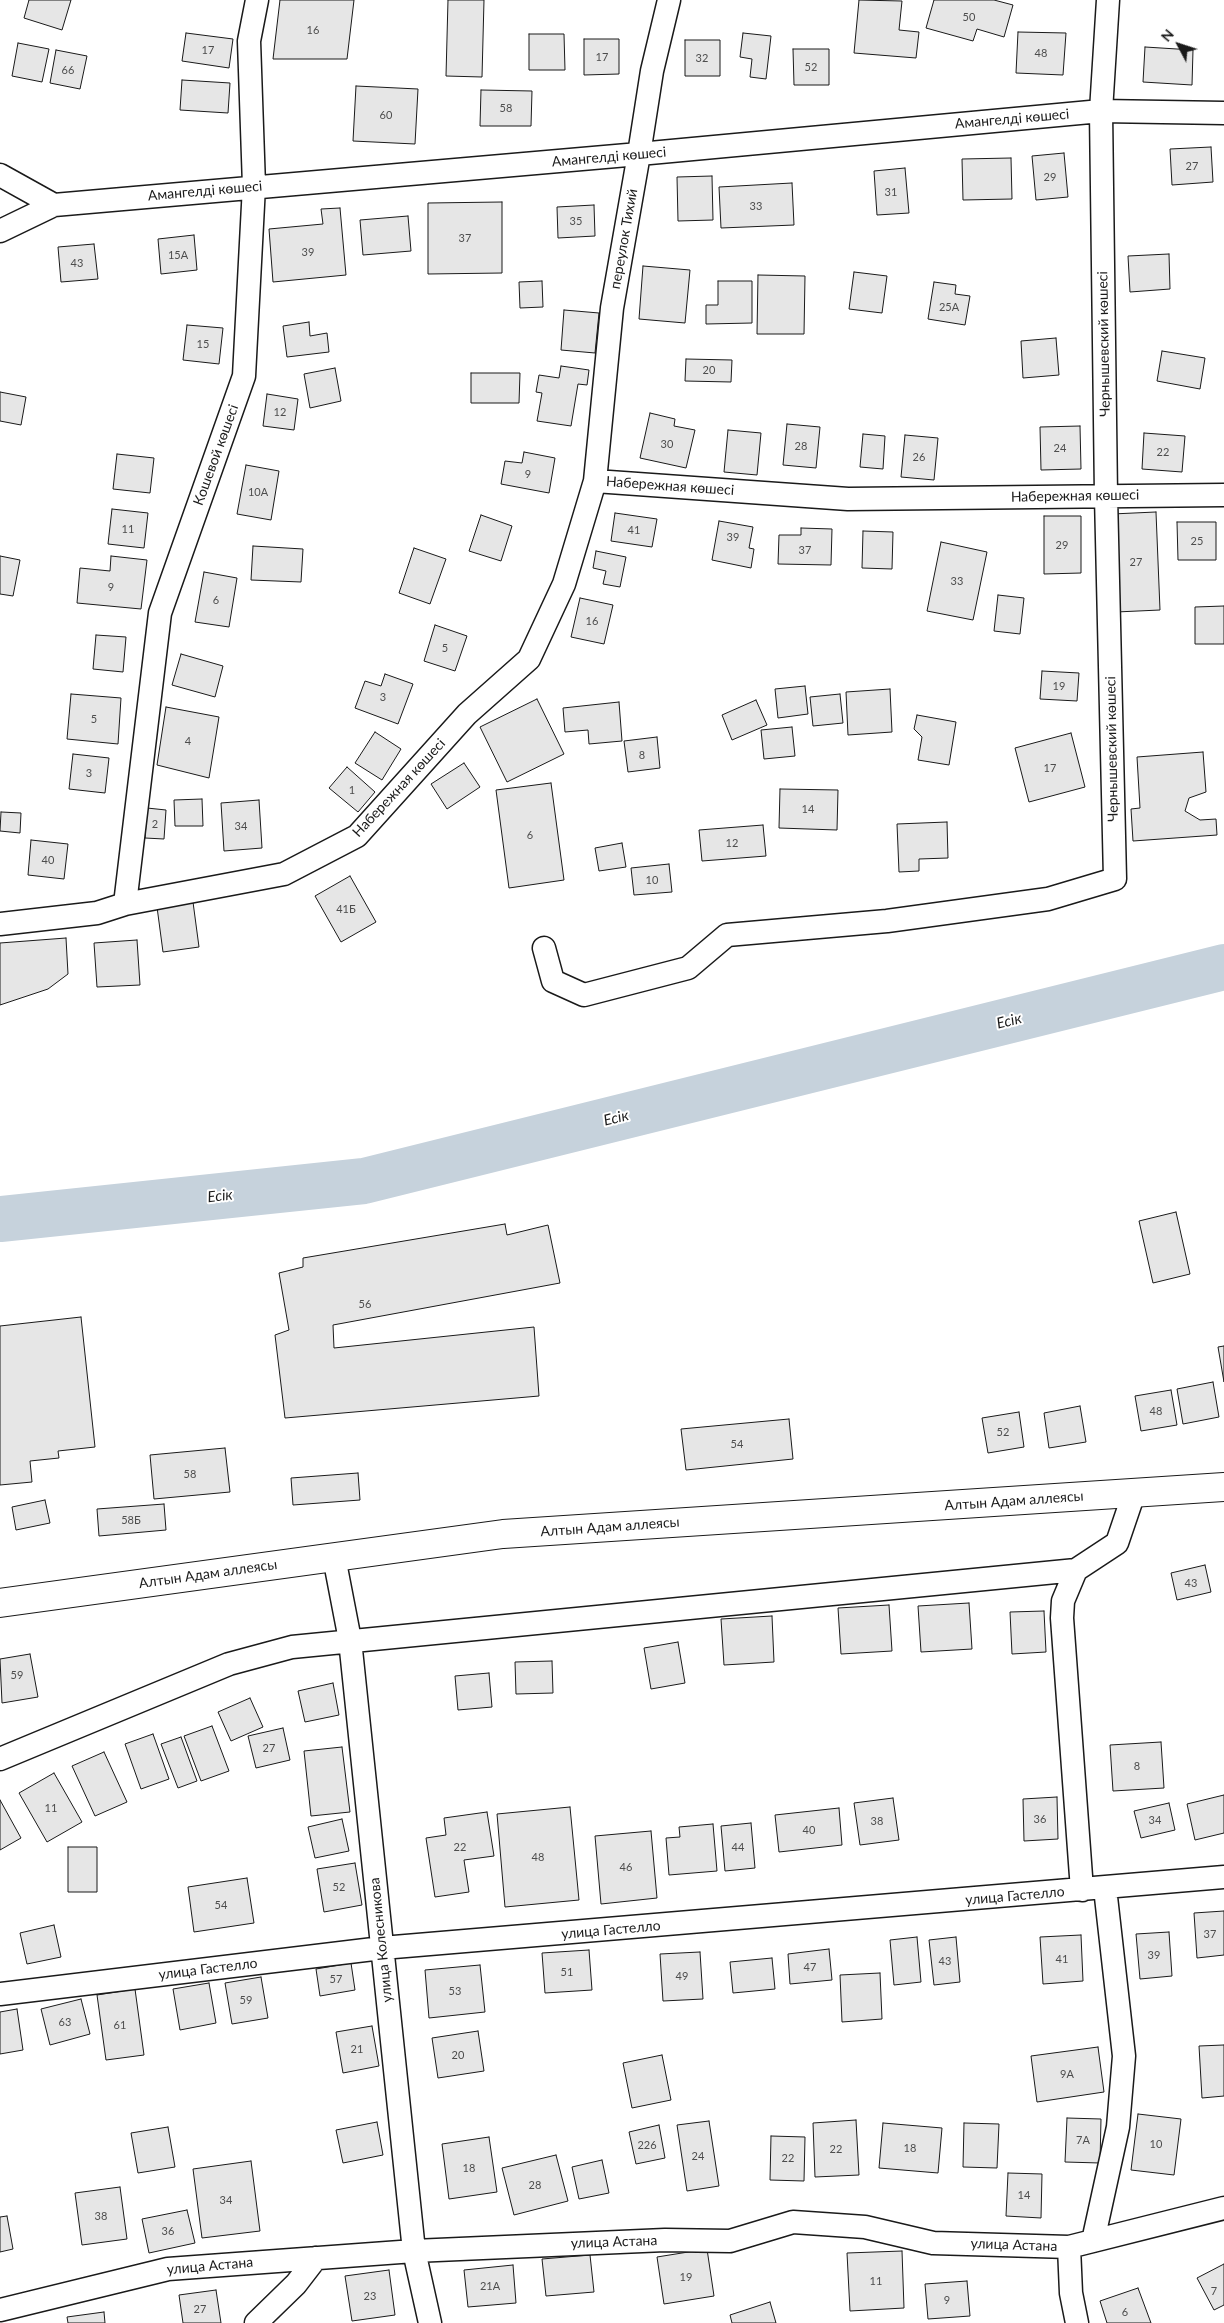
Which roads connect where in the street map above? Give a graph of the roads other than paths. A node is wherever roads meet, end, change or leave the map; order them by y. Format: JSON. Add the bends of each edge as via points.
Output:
{"nodes":[{"id":1,"x":257,"y":0,"type":"edge"},
{"id":2,"x":669,"y":0,"type":"edge"},
{"id":3,"x":1108,"y":0,"type":"edge"},
{"id":4,"x":1100,"y":111,"type":"junction"},
{"id":5,"x":1224,"y":113,"type":"edge"},
{"id":6,"x":640,"y":154,"type":"junction"},
{"id":7,"x":0,"y":175,"type":"edge"},
{"id":8,"x":254,"y":186,"type":"junction"},
{"id":9,"x":54,"y":205,"type":"junction"},
{"id":10,"x":0,"y":232,"type":"edge"},
{"id":11,"x":595,"y":481,"type":"junction"},
{"id":12,"x":1224,"y":495,"type":"edge"},
{"id":13,"x":1106,"y":496,"type":"junction"},
{"id":14,"x":125,"y":904,"type":"junction"},
{"id":15,"x":0,"y":924,"type":"edge"},
{"id":16,"x":544,"y":948,"type":"dead end"},
{"id":17,"x":1224,"y":1487,"type":"edge"},
{"id":18,"x":1134,"y":1493,"type":"junction"},
{"id":19,"x":334,"y":1557,"type":"junction"},
{"id":20,"x":1076,"y":1570,"type":"junction"},
{"id":21,"x":0,"y":1603,"type":"edge"},
{"id":22,"x":350,"y":1640,"type":"junction"},
{"id":23,"x":0,"y":1759,"type":"edge"},
{"id":24,"x":1224,"y":1877,"type":"edge"},
{"id":25,"x":1105,"y":1888,"type":"junction"},
{"id":26,"x":1082,"y":1890,"type":"junction"},
{"id":27,"x":382,"y":1948,"type":"junction"},
{"id":28,"x":0,"y":1994,"type":"edge"},
{"id":29,"x":1224,"y":2208,"type":"edge"},
{"id":30,"x":1093,"y":2241,"type":"junction"},
{"id":31,"x":1069,"y":2247,"type":"junction"},
{"id":32,"x":414,"y":2251,"type":"junction"},
{"id":33,"x":316,"y":2258,"type":"junction"},
{"id":34,"x":0,"y":2310,"type":"edge"},
{"id":35,"x":256,"y":2323,"type":"edge"},
{"id":36,"x":430,"y":2323,"type":"edge"},
{"id":37,"x":1076,"y":2323,"type":"edge"}],
"edges":[{"from":1,"to":8,"type":"street","name":"Кошевой көшесі","via":[[249,41]]},
{"from":2,"to":6,"type":"street","name":"переулок Тихий","via":[[652,71]]},
{"from":3,"to":4,"type":"street","name":"Чернышевский көшесі"},
{"from":4,"to":5,"type":"street","name":"Амангелді көшесі"},
{"from":4,"to":6,"type":"street","name":"Амангелді көшесі"},
{"from":4,"to":13,"type":"street","name":"Чернышевский көшесі"},
{"from":6,"to":8,"type":"street","name":"Амангелді көшесі"},
{"from":6,"to":11,"type":"street","name":"переулок Тихий","via":[[612,308]]},
{"from":7,"to":9,"type":"street"},
{"from":8,"to":9,"type":"street","name":"Амангелді көшесі"},
{"from":8,"to":14,"type":"street","name":"Кошевой көшесі","via":[[244,376],[160,614]]},
{"from":9,"to":10,"type":"street","name":"Амангелді көшесі"},
{"from":11,"to":13,"type":"street","name":"Набережная көшесі","via":[[848,499]]},
{"from":11,"to":14,"type":"street","name":"Набережная көшесі","via":[[564,584],[529,659],[467,714],[357,836],[284,874]]},
{"from":12,"to":13,"type":"street","name":"Набережная көшесі"},
{"from":13,"to":16,"type":"street","name":"Чернышевский көшесі","via":[[1115,879],[1048,899],[887,921],[727,935],[688,968],[584,995],[553,980]]},
{"from":14,"to":15,"type":"street","name":"Набережная көшесі","via":[[97,913]]},
{"from":17,"to":18,"type":"main road","name":"Алтын Адам аллеясы"},
{"from":18,"to":19,"type":"main road","name":"Алтын Адам аллеясы","via":[[503,1534]]},
{"from":18,"to":20,"type":"street","via":[[1117,1543]]},
{"from":19,"to":21,"type":"main road","name":"Алтын Адам аллеясы"},
{"from":19,"to":22,"type":"street","name":"улица Колесникова"},
{"from":20,"to":22,"type":"street"},
{"from":20,"to":26,"type":"street","via":[[1063,1601],[1062,1618]]},
{"from":22,"to":23,"type":"street","via":[[292,1647],[229,1664]]},
{"from":22,"to":27,"type":"street","name":"улица Колесникова"},
{"from":24,"to":25,"type":"street","name":"улица Гастелло"},
{"from":25,"to":26,"type":"street","name":"улица Гастелло"},
{"from":25,"to":30,"type":"street","via":[[1124,2056],[1118,2126]]},
{"from":26,"to":27,"type":"street","name":"улица Гастелло"},
{"from":27,"to":28,"type":"street","name":"улица Гастелло"},
{"from":27,"to":32,"type":"street","name":"улица Колесникова"},
{"from":29,"to":30,"type":"street","name":"улица Астана"},
{"from":30,"to":31,"type":"street","name":"улица Астана"},
{"from":31,"to":32,"type":"street","name":"улица Астана","via":[[933,2243],[865,2227],[793,2222],[730,2241],[665,2240]]},
{"from":31,"to":37,"type":"street","via":[[1070,2293]]},
{"from":32,"to":33,"type":"street","name":"улица Астана"},
{"from":32,"to":36,"type":"street","name":"улица Колесникова"},
{"from":33,"to":34,"type":"street","name":"улица Астана","via":[[168,2269]]},
{"from":33,"to":35,"type":"street","via":[[296,2284]]}]}
